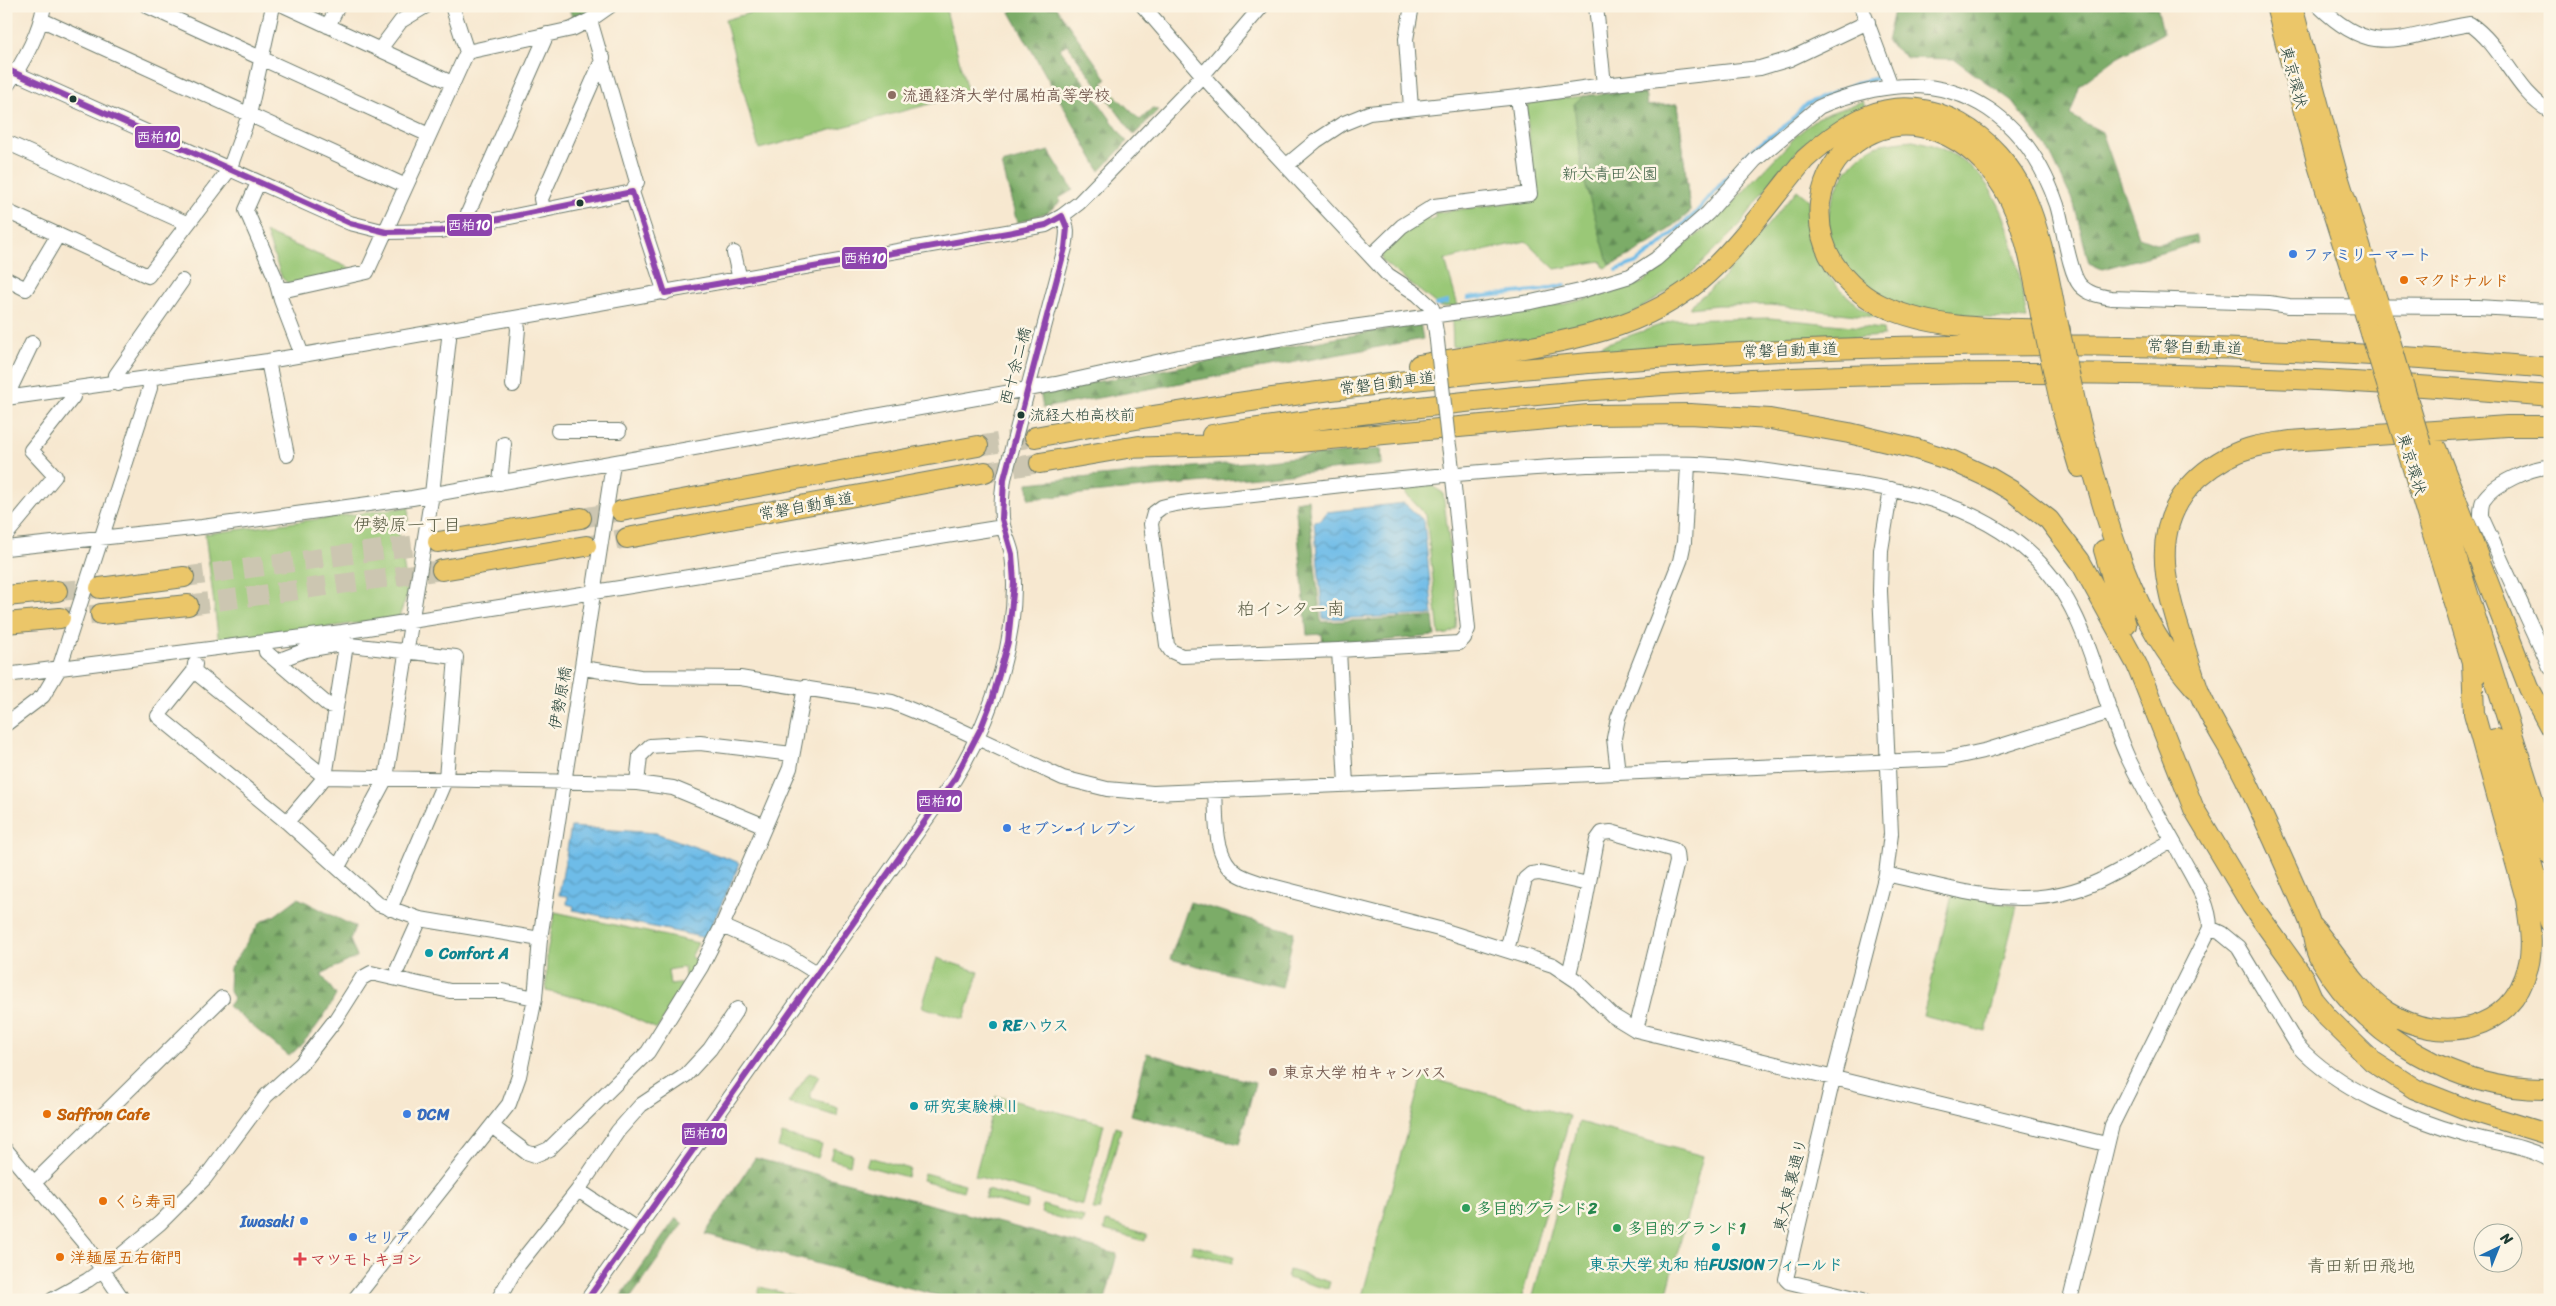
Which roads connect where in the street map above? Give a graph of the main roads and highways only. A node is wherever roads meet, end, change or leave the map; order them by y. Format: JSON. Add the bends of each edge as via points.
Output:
{"nodes":[{"id":1,"x":2276,"y":6,"type":"edge"},
{"id":2,"x":2292,"y":6,"type":"edge"},
{"id":3,"x":2371,"y":307,"type":"junction"},
{"id":4,"x":2048,"y":315,"type":"junction"},
{"id":5,"x":2379,"y":333,"type":"junction"},
{"id":6,"x":2315,"y":352,"type":"junction"},
{"id":7,"x":2550,"y":368,"type":"edge"},
{"id":8,"x":2550,"y":396,"type":"edge"},
{"id":9,"x":1236,"y":402,"type":"junction"},
{"id":10,"x":2070,"y":410,"type":"junction"},
{"id":11,"x":2550,"y":426,"type":"edge"},
{"id":12,"x":1035,"y":437,"type":"tunnel mouth"},
{"id":13,"x":978,"y":446,"type":"tunnel mouth"},
{"id":14,"x":1126,"y":448,"type":"junction"},
{"id":15,"x":2422,"y":448,"type":"junction"},
{"id":16,"x":1040,"y":463,"type":"tunnel mouth"},
{"id":17,"x":985,"y":472,"type":"tunnel mouth"},
{"id":18,"x":622,"y":511,"type":"tunnel mouth"},
{"id":19,"x":581,"y":518,"type":"tunnel mouth"},
{"id":20,"x":627,"y":538,"type":"tunnel mouth"},
{"id":21,"x":438,"y":542,"type":"tunnel mouth"},
{"id":22,"x":586,"y":546,"type":"tunnel mouth"},
{"id":23,"x":442,"y":570,"type":"tunnel mouth"},
{"id":24,"x":184,"y":577,"type":"tunnel mouth"},
{"id":25,"x":100,"y":588,"type":"tunnel mouth"},
{"id":26,"x":57,"y":591,"type":"tunnel mouth"},
{"id":27,"x":6,"y":596,"type":"edge"},
{"id":28,"x":188,"y":605,"type":"tunnel mouth"},
{"id":29,"x":101,"y":614,"type":"tunnel mouth"},
{"id":30,"x":60,"y":618,"type":"tunnel mouth"},
{"id":31,"x":6,"y":624,"type":"edge"},
{"id":32,"x":2472,"y":663,"type":"junction"},
{"id":33,"x":2137,"y":666,"type":"junction"},
{"id":34,"x":2200,"y":694,"type":"junction"},
{"id":35,"x":2550,"y":727,"type":"edge"},
{"id":36,"x":2539,"y":833,"type":"edge"},
{"id":37,"x":2550,"y":854,"type":"edge"},
{"id":38,"x":2550,"y":922,"type":"edge"},
{"id":39,"x":2310,"y":923,"type":"junction"},
{"id":40,"x":2303,"y":977,"type":"junction"},
{"id":41,"x":2550,"y":1089,"type":"edge"},
{"id":42,"x":2550,"y":1102,"type":"edge"},
{"id":43,"x":2550,"y":1134,"type":"edge"}],
"edges":[{"from":1,"to":3,"type":"highway","name":"東京環状","via":[[2318,165]]},
{"from":2,"to":3,"type":"highway","name":"東京環状"},
{"from":3,"to":5,"type":"highway","name":"東京環状"},
{"from":4,"to":6,"type":"highway","via":[[2014,209],[1995,174],[1976,152],[1940,131],[1912,125],[1870,134],[1838,158],[1824,184],[1821,199],[1819,215],[1823,242],[1846,280],[1885,307],[1923,320],[1978,327],[2142,333]]},
{"from":4,"to":9,"type":"highway","via":[[2036,224],[2023,193],[1999,155],[1971,129],[1954,119],[1918,110],[1884,111],[1852,123],[1805,159],[1746,232],[1706,275],[1662,306],[1627,322],[1588,334]]},
{"from":4,"to":10,"type":"highway","bridge":true},
{"from":5,"to":15,"type":"highway","name":"東京環状","bridge":true},
{"from":5,"to":15,"type":"highway","name":"東京環状","bridge":true,"via":[[2407,396]]},
{"from":6,"to":7,"type":"highway","name":"常磐自動車道"},
{"from":6,"to":9,"type":"highway","name":"常磐自動車道","via":[[2038,344],[1725,352],[1429,377]]},
{"from":8,"to":14,"type":"highway","name":"常磐自動車道","via":[[2319,379],[2140,373],[1841,376],[1570,391],[1282,424]]},
{"from":9,"to":12,"type":"highway","name":"常磐自動車道"},
{"from":10,"to":33,"type":"highway"},
{"from":10,"to":34,"type":"highway","via":[[2137,600],[2157,639]]},
{"from":11,"to":34,"type":"highway","via":[[2290,441],[2236,453],[2206,471],[2181,498],[2167,531],[2164,550],[2171,605]]},
{"from":13,"to":18,"type":"highway","name":"常磐自動車道"},
{"from":14,"to":16,"type":"highway","name":"常磐自動車道"},
{"from":14,"to":33,"type":"highway","via":[[1288,443],[1516,421],[1640,413],[1770,419],[1850,433],[1953,461],[1990,478],[2030,504],[2055,528],[2080,561]]},
{"from":15,"to":32,"type":"highway","name":"東京環状"},
{"from":15,"to":35,"type":"highway","via":[[2529,688]]},
{"from":15,"to":36,"type":"highway","name":"東京環状"},
{"from":17,"to":20,"type":"highway","name":"常磐自動車道"},
{"from":19,"to":21,"type":"highway"},
{"from":22,"to":23,"type":"highway"},
{"from":24,"to":25,"type":"highway"},
{"from":26,"to":27,"type":"highway"},
{"from":28,"to":29,"type":"highway"},
{"from":30,"to":31,"type":"highway"},
{"from":32,"to":36,"type":"highway","name":"東京環状"},
{"from":32,"to":39,"type":"highway","via":[[2474,713],[2526,899],[2530,926],[2529,966],[2514,998],[2489,1020],[2474,1026],[2457,1031],[2421,1028],[2373,1002]]},
{"from":33,"to":40,"type":"highway","via":[[2194,810],[2252,906]]},
{"from":34,"to":39,"type":"highway","via":[[2247,781]]},
{"from":36,"to":37,"type":"highway","name":"東京環状"},
{"from":36,"to":38,"type":"highway","name":"東京環状"},
{"from":39,"to":41,"type":"highway","via":[[2318,956],[2333,979],[2362,1012],[2398,1042],[2441,1066],[2473,1078],[2502,1085]]},
{"from":40,"to":42,"type":"highway","via":[[2383,1047],[2432,1076],[2482,1093]]},
{"from":40,"to":43,"type":"highway","via":[[2313,1000],[2328,1018],[2350,1042],[2392,1075],[2440,1100]]}]}
